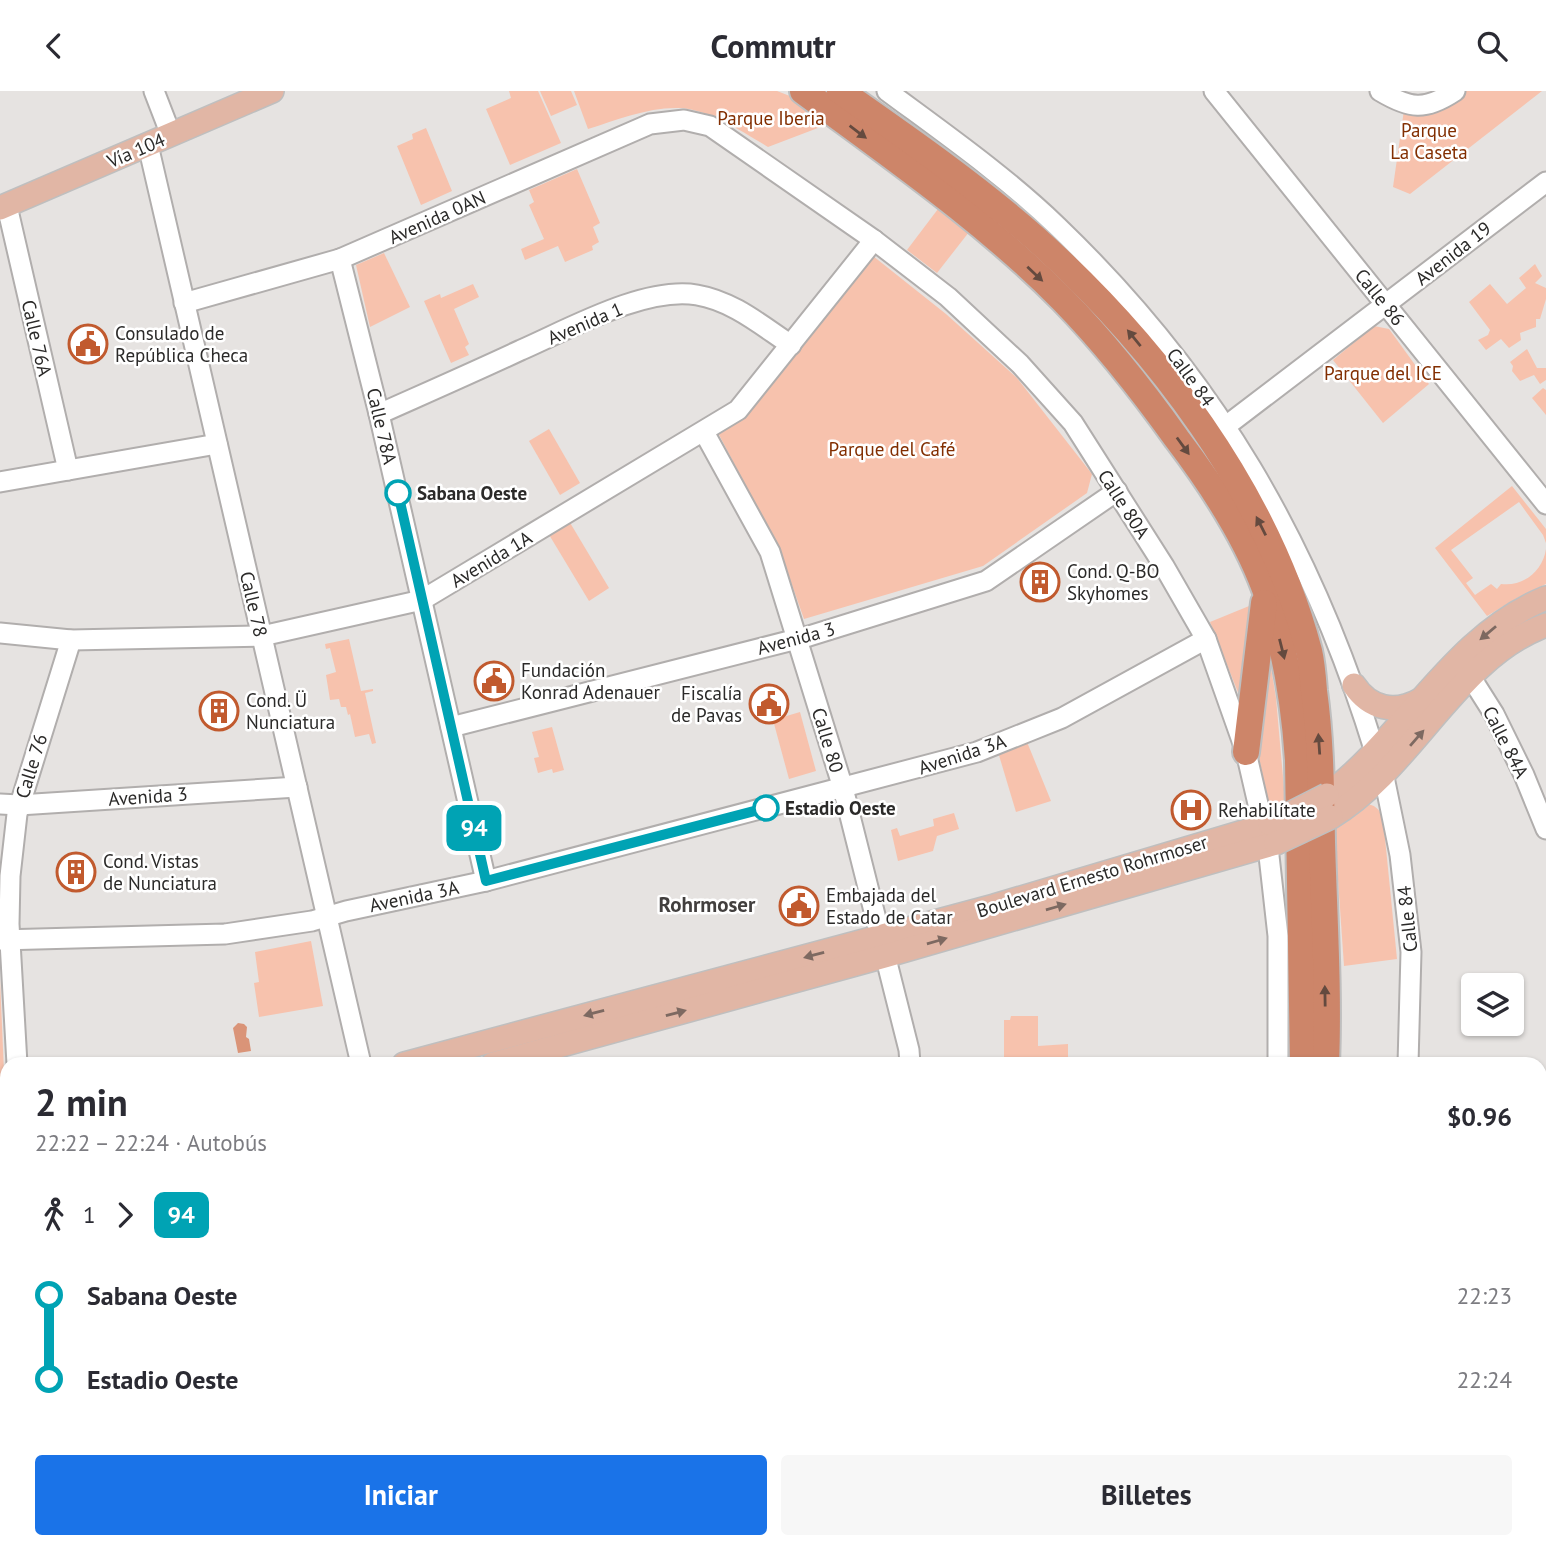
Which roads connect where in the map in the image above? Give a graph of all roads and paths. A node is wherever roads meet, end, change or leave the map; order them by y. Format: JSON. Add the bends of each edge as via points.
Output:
{"nodes":[{"id":1,"x":154,"y":91,"type":"edge"},
{"id":2,"x":272,"y":91,"type":"edge"},
{"id":3,"x":803,"y":91,"type":"edge"},
{"id":4,"x":840,"y":91,"type":"edge"},
{"id":5,"x":848,"y":91,"type":"edge"},
{"id":6,"x":887,"y":91,"type":"edge"},
{"id":7,"x":1214,"y":91,"type":"edge"},
{"id":8,"x":1380,"y":91,"type":"edge"},
{"id":9,"x":1455,"y":91,"type":"edge"},
{"id":10,"x":869,"y":111,"type":"junction"},
{"id":11,"x":684,"y":120,"type":"joint"},
{"id":12,"x":171,"y":135,"type":"junction"},
{"id":13,"x":148,"y":145,"type":"junction"},
{"id":14,"x":1546,"y":182,"type":"edge"},
{"id":15,"x":3,"y":207,"type":"edge"},
{"id":16,"x":874,"y":240,"type":"junction"},
{"id":17,"x":340,"y":259,"type":"junction"},
{"id":18,"x":184,"y":303,"type":"junction"},
{"id":19,"x":1386,"y":305,"type":"junction"},
{"id":20,"x":791,"y":345,"type":"junction"},
{"id":21,"x":379,"y":414,"type":"junction"},
{"id":22,"x":1226,"y":426,"type":"junction"},
{"id":23,"x":704,"y":432,"type":"junction"},
{"id":24,"x":217,"y":444,"type":"junction"},
{"id":25,"x":68,"y":470,"type":"junction"},
{"id":26,"x":0,"y":482,"type":"edge"},
{"id":27,"x":1116,"y":491,"type":"junction"},
{"id":28,"x":1546,"y":504,"type":"edge"},
{"id":29,"x":1266,"y":591,"type":"junction"},
{"id":30,"x":1546,"y":599,"type":"edge"},
{"id":31,"x":422,"y":600,"type":"junction"},
{"id":32,"x":1546,"y":625,"type":"edge"},
{"id":33,"x":0,"y":633,"type":"edge"},
{"id":34,"x":262,"y":636,"type":"junction"},
{"id":35,"x":798,"y":639,"type":"junction"},
{"id":36,"x":1206,"y":639,"type":"junction"},
{"id":37,"x":71,"y":640,"type":"junction"},
{"id":38,"x":1464,"y":667,"type":"junction"},
{"id":39,"x":1354,"y":685,"type":"junction"},
{"id":40,"x":1420,"y":700,"type":"junction"},
{"id":41,"x":451,"y":727,"type":"junction"},
{"id":42,"x":1246,"y":752,"type":"junction"},
{"id":43,"x":1375,"y":752,"type":"junction"},
{"id":44,"x":1384,"y":776,"type":"junction"},
{"id":45,"x":297,"y":787,"type":"junction"},
{"id":46,"x":843,"y":788,"type":"junction"},
{"id":47,"x":9,"y":804,"type":"edge"},
{"id":48,"x":1330,"y":809,"type":"junction"},
{"id":49,"x":1546,"y":829,"type":"edge"},
{"id":50,"x":1269,"y":835,"type":"junction"},
{"id":51,"x":486,"y":881,"type":"junction"},
{"id":52,"x":327,"y":916,"type":"junction"},
{"id":53,"x":5,"y":940,"type":"edge"},
{"id":54,"x":882,"y":946,"type":"junction"},
{"id":55,"x":16,"y":1057,"type":"edge"},
{"id":56,"x":359,"y":1057,"type":"edge"},
{"id":57,"x":432,"y":1057,"type":"edge"},
{"id":58,"x":516,"y":1057,"type":"edge"},
{"id":59,"x":910,"y":1057,"type":"edge"},
{"id":60,"x":1278,"y":1057,"type":"edge"},
{"id":61,"x":1303,"y":1057,"type":"edge"},
{"id":62,"x":1326,"y":1057,"type":"edge"},
{"id":63,"x":1408,"y":1057,"type":"edge"}],
"edges":[{"from":1,"to":12,"type":"street"},
{"from":2,"to":12,"type":"main road","name":"Vía 104"},
{"from":3,"to":29,"type":"highway","one_way":true,"via":[[970,217],[1072,310],[1150,401],[1194,462],[1222,503]]},
{"from":4,"to":10,"type":"highway"},
{"from":5,"to":10,"type":"highway"},
{"from":6,"to":22,"type":"street","name":"Calle 84","via":[[1018,191],[1095,263],[1164,342]]},
{"from":7,"to":19,"type":"street","name":"Calle 86"},
{"from":8,"to":9,"type":"street","via":[[1402,104],[1418,106],[1438,102]]},
{"from":62,"to":10,"type":"highway","one_way":true,"via":[[1318,717],[1310,654],[1276,557],[1208,436],[1125,327],[1033,237]]},
{"from":11,"to":16,"type":"street","name":"Calle 80A","via":[[710,126]]},
{"from":11,"to":17,"type":"street","name":"Avenida 0AN","via":[[650,124]]},
{"from":12,"to":13,"type":"main road","name":"Vía 104"},
{"from":13,"to":15,"type":"main road","name":"Vía 104"},
{"from":13,"to":18,"type":"street","name":"Calle 78"},
{"from":14,"to":19,"type":"street","name":"Avenida 19"},
{"from":15,"to":25,"type":"street","name":"Calle 76A"},
{"from":16,"to":20,"type":"street","name":"Avenida 1A"},
{"from":16,"to":27,"type":"street","name":"Calle 80A","via":[[948,297],[1020,364],[1073,423]]},
{"from":17,"to":18,"type":"street","name":"Avenida 0AN"},
{"from":17,"to":21,"type":"street","name":"Calle 78A"},
{"from":18,"to":24,"type":"street","name":"Calle 78"},
{"from":19,"to":22,"type":"street","name":"Avenida 19"},
{"from":19,"to":28,"type":"street","name":"Calle 86"},
{"from":20,"to":21,"type":"street","name":"Avenida 1","via":[[719,301],[673,294],[624,305]]},
{"from":20,"to":23,"type":"street","name":"Avenida 1A","via":[[738,410]]},
{"from":21,"to":31,"type":"street","name":"Calle 78A"},
{"from":22,"to":39,"type":"street","name":"Calle 84","via":[[1305,565]]},
{"from":23,"to":31,"type":"street","name":"Avenida 1A"},
{"from":23,"to":35,"type":"street","name":"Calle 80","via":[[770,552]]},
{"from":24,"to":25,"type":"street"},
{"from":24,"to":34,"type":"street","name":"Calle 78"},
{"from":25,"to":26,"type":"street"},
{"from":27,"to":35,"type":"street","name":"Avenida 3","via":[[986,581]]},
{"from":27,"to":36,"type":"street","name":"Calle 80A"},
{"from":29,"to":42,"type":"highway"},
{"from":29,"to":61,"type":"highway","one_way":true,"via":[[1284,653],[1295,716]]},
{"from":30,"to":38,"type":"main road","name":"Boulevard Ernesto Rohrmoser","one_way":true,"via":[[1499,624]]},
{"from":31,"to":34,"type":"street","name":"Avenida 1A"},
{"from":31,"to":41,"type":"street","name":"Calle 78A"},
{"from":32,"to":38,"type":"main road","name":"Boulevard Ernesto Rohrmoser"},
{"from":33,"to":37,"type":"street","name":"Avenida 1A"},
{"from":34,"to":37,"type":"street","name":"Avenida 1A"},
{"from":34,"to":45,"type":"street","name":"Calle 78"},
{"from":35,"to":41,"type":"street","name":"Avenida 3"},
{"from":35,"to":46,"type":"street","name":"Calle 80"},
{"from":36,"to":42,"type":"street","name":"Calle 80A"},
{"from":36,"to":46,"type":"street","name":"Avenida 3A","via":[[1062,718],[977,752]]},
{"from":37,"to":47,"type":"street","name":"Calle 76"},
{"from":38,"to":40,"type":"main road","name":"Boulevard Ernesto Rohrmoser"},
{"from":44,"to":38,"type":"main road","name":"Boulevard Ernesto Rohrmoser","one_way":true},
{"from":38,"to":49,"type":"street","name":"Calle 84A","via":[[1507,740]]},
{"from":39,"to":40,"type":"main road","via":[[1369,701],[1389,708]]},
{"from":39,"to":43,"type":"street","name":"Calle 84"},
{"from":40,"to":43,"type":"main road","name":"Boulevard Ernesto Rohrmoser"},
{"from":41,"to":51,"type":"street","name":"Calle 78A"},
{"from":42,"to":50,"type":"street","name":"Calle 80A"},
{"from":43,"to":48,"type":"main road","name":"Boulevard Ernesto Rohrmoser","via":[[1349,778]]},
{"from":44,"to":48,"type":"main road","name":"Boulevard Ernesto Rohrmoser","via":[[1358,799]]},
{"from":44,"to":63,"type":"street","name":"Calle 84","via":[[1400,855],[1411,952]]},
{"from":45,"to":47,"type":"street","name":"Avenida 3"},
{"from":45,"to":52,"type":"street","name":"Calle 78"},
{"from":46,"to":51,"type":"street","name":"Avenida 3A"},
{"from":46,"to":54,"type":"street","name":"Calle 80"},
{"from":47,"to":53,"type":"street","name":"Calle 76"},
{"from":48,"to":50,"type":"main road","name":"Boulevard Ernesto Rohrmoser","bridge":true},
{"from":50,"to":54,"type":"main road","name":"Boulevard Ernesto Rohrmoser"},
{"from":50,"to":60,"type":"street","name":"Calle 80A","via":[[1278,936]]},
{"from":51,"to":52,"type":"street","name":"Avenida 3A"},
{"from":52,"to":53,"type":"street","name":"Avenida 3A","via":[[225,934]]},
{"from":52,"to":56,"type":"street","name":"Calle 78"},
{"from":53,"to":55,"type":"street","name":"Calle 76"},
{"from":54,"to":57,"type":"main road","name":"Boulevard Ernesto Rohrmoser","one_way":true},
{"from":58,"to":54,"type":"main road","name":"Boulevard Ernesto Rohrmoser","one_way":true},
{"from":54,"to":59,"type":"street","name":"Calle 80"}]}
